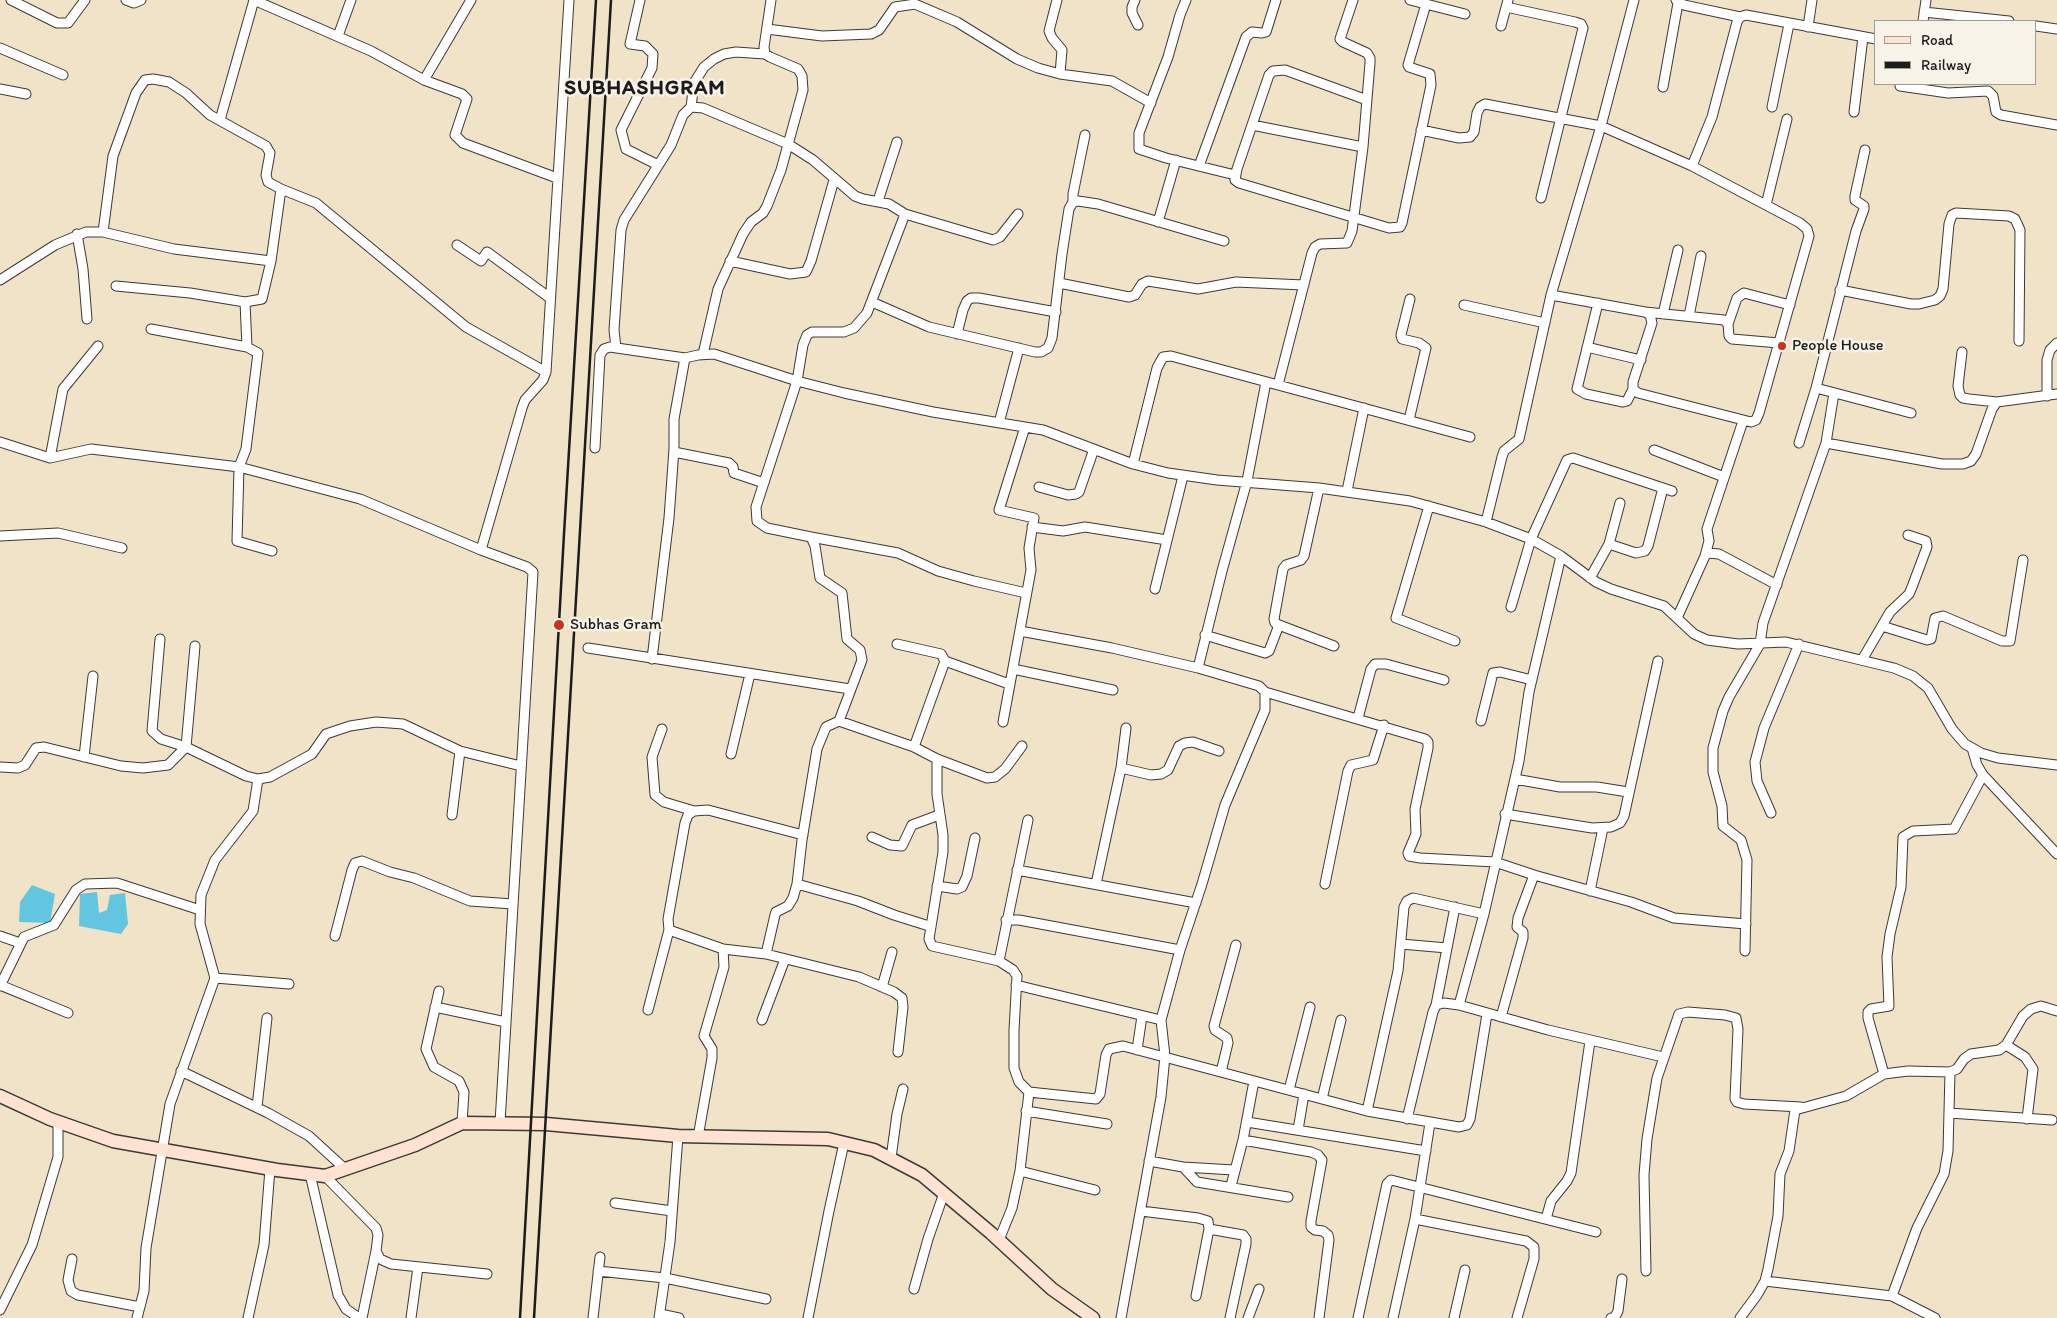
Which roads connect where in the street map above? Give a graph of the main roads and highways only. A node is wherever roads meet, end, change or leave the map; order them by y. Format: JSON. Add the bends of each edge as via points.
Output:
{"nodes":[{"id":1,"x":0,"y":1096,"type":"edge"},
{"id":2,"x":1089,"y":1317,"type":"edge"}],
"edges":[{"from":1,"to":2,"type":"main road","via":[[58,1122],[113,1141],[325,1176],[415,1146],[462,1123],[546,1124],[678,1136],[844,1143],[874,1150],[922,1174],[1052,1289]]}]}
